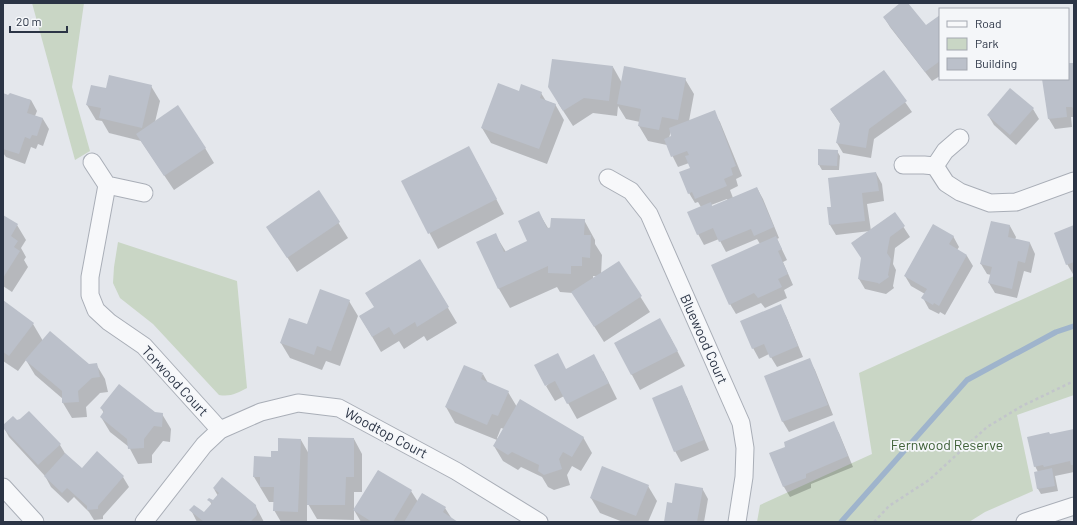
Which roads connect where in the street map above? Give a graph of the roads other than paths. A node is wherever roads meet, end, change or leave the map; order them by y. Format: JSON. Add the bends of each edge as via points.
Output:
{"nodes":[{"id":1,"x":960,"y":138,"type":"dead end"},
{"id":2,"x":92,"y":162,"type":"dead end"},
{"id":3,"x":903,"y":166,"type":"dead end"},
{"id":4,"x":935,"y":166,"type":"junction"},
{"id":5,"x":608,"y":178,"type":"dead end"},
{"id":6,"x":1074,"y":181,"type":"edge"},
{"id":7,"x":107,"y":185,"type":"junction"},
{"id":8,"x":144,"y":193,"type":"dead end"},
{"id":9,"x":220,"y":430,"type":"junction"},
{"id":10,"x":3,"y":487,"type":"edge"},
{"id":11,"x":1074,"y":506,"type":"edge"},
{"id":12,"x":35,"y":522,"type":"edge"},
{"id":13,"x":144,"y":522,"type":"edge"},
{"id":14,"x":539,"y":522,"type":"edge"},
{"id":15,"x":737,"y":522,"type":"edge"},
{"id":16,"x":1025,"y":522,"type":"edge"}],
"edges":[{"from":1,"to":4,"type":"street","via":[[945,151]]},
{"from":2,"to":7,"type":"street"},
{"from":3,"to":4,"type":"street"},
{"from":4,"to":6,"type":"street","via":[[946,182],[960,192],[990,203],[1016,202]]},
{"from":5,"to":15,"type":"street","name":"Bluewood Court","via":[[631,191],[649,214],[741,423],[745,448],[744,477]]},
{"from":7,"to":8,"type":"street"},
{"from":7,"to":9,"type":"street","name":"Torwood Court","via":[[90,278],[90,295],[96,310],[144,346]]},
{"from":9,"to":13,"type":"street","name":"Woodtop Court","via":[[204,445]]},
{"from":9,"to":14,"type":"street","name":"Woodtop Court","via":[[261,412],[298,403],[339,408],[456,470]]},
{"from":10,"to":12,"type":"street"},
{"from":11,"to":16,"type":"street"}]}
